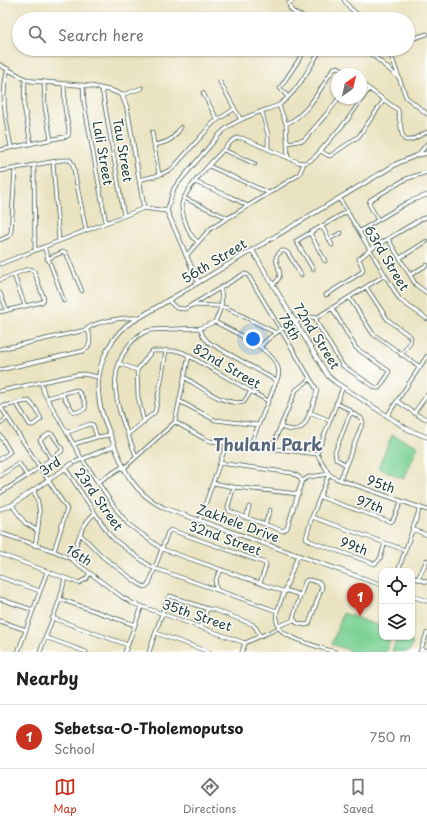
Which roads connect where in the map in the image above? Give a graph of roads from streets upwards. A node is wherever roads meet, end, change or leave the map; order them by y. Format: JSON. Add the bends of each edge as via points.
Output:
{"nodes":[{"id":1,"x":293,"y":0,"type":"edge"},
{"id":2,"x":344,"y":0,"type":"edge"},
{"id":3,"x":293,"y":12,"type":"edge"},
{"id":4,"x":355,"y":12,"type":"edge"},
{"id":5,"x":427,"y":34,"type":"edge"},
{"id":6,"x":415,"y":38,"type":"edge"},
{"id":7,"x":301,"y":56,"type":"edge"},
{"id":8,"x":317,"y":56,"type":"edge"},
{"id":9,"x":373,"y":56,"type":"edge"},
{"id":10,"x":391,"y":56,"type":"edge"},
{"id":11,"x":0,"y":65,"type":"edge"},
{"id":12,"x":8,"y":69,"type":"junction"},
{"id":13,"x":331,"y":73,"type":"edge"},
{"id":14,"x":400,"y":78,"type":"junction"},
{"id":15,"x":25,"y":79,"type":"junction"},
{"id":16,"x":220,"y":82,"type":"dead end"},
{"id":17,"x":44,"y":83,"type":"junction"},
{"id":18,"x":64,"y":84,"type":"junction"},
{"id":19,"x":83,"y":86,"type":"junction"},
{"id":20,"x":142,"y":88,"type":"dead end"},
{"id":21,"x":102,"y":89,"type":"junction"},
{"id":22,"x":369,"y":89,"type":"joint"},
{"id":23,"x":203,"y":93,"type":"dead end"},
{"id":24,"x":122,"y":95,"type":"junction"},
{"id":25,"x":288,"y":97,"type":"junction"},
{"id":26,"x":384,"y":100,"type":"junction"},
{"id":27,"x":334,"y":104,"type":"edge"},
{"id":28,"x":279,"y":105,"type":"junction"},
{"id":29,"x":234,"y":109,"type":"junction"},
{"id":30,"x":262,"y":112,"type":"junction"},
{"id":31,"x":427,"y":114,"type":"edge"},
{"id":32,"x":217,"y":119,"type":"junction"},
{"id":33,"x":240,"y":120,"type":"junction"},
{"id":34,"x":286,"y":124,"type":"junction"},
{"id":35,"x":181,"y":127,"type":"dead end"},
{"id":36,"x":152,"y":132,"type":"dead end"},
{"id":37,"x":427,"y":132,"type":"edge"},
{"id":38,"x":51,"y":140,"type":"junction"},
{"id":39,"x":288,"y":143,"type":"junction"},
{"id":40,"x":31,"y":144,"type":"junction"},
{"id":41,"x":427,"y":144,"type":"edge"},
{"id":42,"x":154,"y":145,"type":"junction"},
{"id":43,"x":11,"y":147,"type":"junction"},
{"id":44,"x":268,"y":149,"type":"junction"},
{"id":45,"x":0,"y":150,"type":"edge"},
{"id":46,"x":224,"y":150,"type":"junction"},
{"id":47,"x":321,"y":150,"type":"junction"},
{"id":48,"x":427,"y":154,"type":"edge"},
{"id":49,"x":418,"y":155,"type":"junction"},
{"id":50,"x":288,"y":158,"type":"junction"},
{"id":51,"x":54,"y":162,"type":"junction"},
{"id":52,"x":304,"y":163,"type":"junction"},
{"id":53,"x":255,"y":164,"type":"dead end"},
{"id":54,"x":34,"y":165,"type":"junction"},
{"id":55,"x":209,"y":166,"type":"junction"},
{"id":56,"x":15,"y":168,"type":"junction"},
{"id":57,"x":0,"y":171,"type":"edge"},
{"id":58,"x":427,"y":172,"type":"edge"},
{"id":59,"x":160,"y":175,"type":"junction"},
{"id":60,"x":139,"y":180,"type":"junction"},
{"id":61,"x":195,"y":182,"type":"junction"},
{"id":62,"x":269,"y":193,"type":"junction"},
{"id":63,"x":427,"y":195,"type":"edge"},
{"id":64,"x":184,"y":198,"type":"junction"},
{"id":65,"x":339,"y":198,"type":"junction"},
{"id":66,"x":248,"y":206,"type":"junction"},
{"id":67,"x":144,"y":208,"type":"junction"},
{"id":68,"x":167,"y":211,"type":"junction"},
{"id":69,"x":348,"y":211,"type":"junction"},
{"id":70,"x":124,"y":216,"type":"junction"},
{"id":71,"x":427,"y":217,"type":"edge"},
{"id":72,"x":228,"y":218,"type":"junction"},
{"id":73,"x":378,"y":220,"type":"junction"},
{"id":74,"x":106,"y":223,"type":"junction"},
{"id":75,"x":322,"y":226,"type":"junction"},
{"id":76,"x":86,"y":230,"type":"junction"},
{"id":77,"x":360,"y":231,"type":"junction"},
{"id":78,"x":310,"y":233,"type":"junction"},
{"id":79,"x":341,"y":233,"type":"dead end"},
{"id":80,"x":328,"y":239,"type":"junction"},
{"id":81,"x":388,"y":239,"type":"junction"},
{"id":82,"x":0,"y":240,"type":"edge"},
{"id":83,"x":59,"y":241,"type":"junction"},
{"id":84,"x":427,"y":241,"type":"edge"},
{"id":85,"x":198,"y":242,"type":"junction"},
{"id":86,"x":332,"y":245,"type":"dead end"},
{"id":87,"x":44,"y":247,"type":"junction"},
{"id":88,"x":371,"y":249,"type":"junction"},
{"id":89,"x":35,"y":250,"type":"junction"},
{"id":90,"x":252,"y":250,"type":"junction"},
{"id":91,"x":186,"y":256,"type":"junction"},
{"id":92,"x":400,"y":258,"type":"junction"},
{"id":93,"x":48,"y":259,"type":"junction"},
{"id":94,"x":325,"y":261,"type":"dead end"},
{"id":95,"x":0,"y":264,"type":"edge"},
{"id":96,"x":427,"y":265,"type":"edge"},
{"id":97,"x":313,"y":269,"type":"dead end"},
{"id":98,"x":14,"y":275,"type":"junction"},
{"id":99,"x":301,"y":275,"type":"dead end"},
{"id":100,"x":385,"y":275,"type":"junction"},
{"id":101,"x":410,"y":275,"type":"junction"},
{"id":102,"x":0,"y":280,"type":"edge"},
{"id":103,"x":198,"y":282,"type":"junction"},
{"id":104,"x":274,"y":284,"type":"junction"},
{"id":105,"x":366,"y":286,"type":"junction"},
{"id":106,"x":220,"y":288,"type":"junction"},
{"id":107,"x":82,"y":291,"type":"dead end"},
{"id":108,"x":0,"y":293,"type":"edge"},
{"id":109,"x":427,"y":294,"type":"edge"},
{"id":110,"x":326,"y":295,"type":"dead end"},
{"id":111,"x":349,"y":297,"type":"junction"},
{"id":112,"x":168,"y":300,"type":"junction"},
{"id":113,"x":64,"y":301,"type":"dead end"},
{"id":114,"x":192,"y":305,"type":"junction"},
{"id":115,"x":25,"y":306,"type":"junction"},
{"id":116,"x":222,"y":307,"type":"junction"},
{"id":117,"x":332,"y":308,"type":"junction"},
{"id":118,"x":6,"y":310,"type":"junction"},
{"id":119,"x":0,"y":312,"type":"edge"},
{"id":120,"x":138,"y":318,"type":"junction"},
{"id":121,"x":316,"y":318,"type":"junction"},
{"id":122,"x":427,"y":319,"type":"edge"},
{"id":123,"x":215,"y":322,"type":"junction"},
{"id":124,"x":296,"y":322,"type":"junction"},
{"id":125,"x":200,"y":328,"type":"junction"},
{"id":126,"x":86,"y":330,"type":"junction"},
{"id":127,"x":280,"y":330,"type":"junction"},
{"id":128,"x":276,"y":333,"type":"junction"},
{"id":129,"x":260,"y":347,"type":"junction"},
{"id":130,"x":0,"y":349,"type":"edge"},
{"id":131,"x":166,"y":350,"type":"junction"},
{"id":132,"x":189,"y":355,"type":"junction"},
{"id":133,"x":401,"y":355,"type":"junction"},
{"id":134,"x":427,"y":356,"type":"edge"},
{"id":135,"x":118,"y":364,"type":"junction"},
{"id":136,"x":420,"y":367,"type":"junction"},
{"id":137,"x":0,"y":370,"type":"edge"},
{"id":138,"x":137,"y":370,"type":"junction"},
{"id":139,"x":99,"y":377,"type":"junction"},
{"id":140,"x":184,"y":377,"type":"junction"},
{"id":141,"x":310,"y":379,"type":"junction"},
{"id":142,"x":277,"y":381,"type":"junction"},
{"id":143,"x":41,"y":382,"type":"junction"},
{"id":144,"x":343,"y":387,"type":"junction"},
{"id":145,"x":0,"y":391,"type":"edge"},
{"id":146,"x":251,"y":391,"type":"junction"},
{"id":147,"x":61,"y":393,"type":"junction"},
{"id":148,"x":427,"y":395,"type":"edge"},
{"id":149,"x":47,"y":398,"type":"junction"},
{"id":150,"x":179,"y":401,"type":"junction"},
{"id":151,"x":268,"y":401,"type":"junction"},
{"id":152,"x":397,"y":401,"type":"junction"},
{"id":153,"x":16,"y":403,"type":"junction"},
{"id":154,"x":336,"y":403,"type":"junction"},
{"id":155,"x":0,"y":406,"type":"edge"},
{"id":156,"x":309,"y":412,"type":"junction"},
{"id":157,"x":352,"y":413,"type":"junction"},
{"id":158,"x":414,"y":413,"type":"junction"},
{"id":159,"x":386,"y":416,"type":"junction"},
{"id":160,"x":7,"y":418,"type":"junction"},
{"id":161,"x":427,"y":419,"type":"edge"},
{"id":162,"x":329,"y":420,"type":"junction"},
{"id":163,"x":144,"y":422,"type":"junction"},
{"id":164,"x":174,"y":422,"type":"junction"},
{"id":165,"x":0,"y":424,"type":"edge"},
{"id":166,"x":258,"y":425,"type":"junction"},
{"id":167,"x":280,"y":427,"type":"junction"},
{"id":168,"x":68,"y":432,"type":"junction"},
{"id":169,"x":128,"y":434,"type":"junction"},
{"id":170,"x":0,"y":435,"type":"edge"},
{"id":171,"x":110,"y":435,"type":"junction"},
{"id":172,"x":96,"y":437,"type":"junction"},
{"id":173,"x":427,"y":437,"type":"edge"},
{"id":174,"x":74,"y":444,"type":"junction"},
{"id":175,"x":227,"y":444,"type":"junction"},
{"id":176,"x":114,"y":446,"type":"junction"},
{"id":177,"x":250,"y":446,"type":"junction"},
{"id":178,"x":271,"y":449,"type":"junction"},
{"id":179,"x":317,"y":454,"type":"junction"},
{"id":180,"x":136,"y":456,"type":"junction"},
{"id":181,"x":51,"y":458,"type":"junction"},
{"id":182,"x":82,"y":458,"type":"junction"},
{"id":183,"x":0,"y":459,"type":"edge"},
{"id":184,"x":220,"y":464,"type":"junction"},
{"id":185,"x":346,"y":465,"type":"junction"},
{"id":186,"x":40,"y":467,"type":"junction"},
{"id":187,"x":65,"y":468,"type":"junction"},
{"id":188,"x":123,"y":468,"type":"junction"},
{"id":189,"x":328,"y":474,"type":"junction"},
{"id":190,"x":0,"y":476,"type":"edge"},
{"id":191,"x":27,"y":476,"type":"junction"},
{"id":192,"x":48,"y":480,"type":"junction"},
{"id":193,"x":340,"y":480,"type":"junction"},
{"id":194,"x":302,"y":481,"type":"junction"},
{"id":195,"x":98,"y":482,"type":"junction"},
{"id":196,"x":213,"y":483,"type":"junction"},
{"id":197,"x":234,"y":487,"type":"junction"},
{"id":198,"x":32,"y":490,"type":"junction"},
{"id":199,"x":0,"y":493,"type":"edge"},
{"id":200,"x":299,"y":494,"type":"junction"},
{"id":201,"x":320,"y":497,"type":"junction"},
{"id":202,"x":401,"y":502,"type":"junction"},
{"id":203,"x":12,"y":504,"type":"junction"},
{"id":204,"x":249,"y":507,"type":"dead end"},
{"id":205,"x":420,"y":508,"type":"junction"},
{"id":206,"x":0,"y":509,"type":"edge"},
{"id":207,"x":270,"y":510,"type":"dead end"},
{"id":208,"x":427,"y":510,"type":"edge"},
{"id":209,"x":95,"y":513,"type":"junction"},
{"id":210,"x":312,"y":517,"type":"junction"},
{"id":211,"x":246,"y":518,"type":"junction"},
{"id":212,"x":200,"y":519,"type":"junction"},
{"id":213,"x":265,"y":524,"type":"junction"},
{"id":214,"x":412,"y":529,"type":"junction"},
{"id":215,"x":38,"y":531,"type":"junction"},
{"id":216,"x":0,"y":533,"type":"edge"},
{"id":217,"x":80,"y":535,"type":"junction"},
{"id":218,"x":427,"y":535,"type":"edge"},
{"id":219,"x":385,"y":543,"type":"junction"},
{"id":220,"x":35,"y":546,"type":"junction"},
{"id":221,"x":162,"y":549,"type":"junction"},
{"id":222,"x":405,"y":550,"type":"junction"},
{"id":223,"x":54,"y":551,"type":"junction"},
{"id":224,"x":0,"y":554,"type":"edge"},
{"id":225,"x":298,"y":555,"type":"junction"},
{"id":226,"x":71,"y":559,"type":"junction"},
{"id":227,"x":427,"y":560,"type":"edge"},
{"id":228,"x":399,"y":568,"type":"edge"},
{"id":229,"x":155,"y":569,"type":"junction"},
{"id":230,"x":223,"y":570,"type":"junction"},
{"id":231,"x":47,"y":572,"type":"junction"},
{"id":232,"x":90,"y":573,"type":"junction"},
{"id":233,"x":0,"y":577,"type":"edge"},
{"id":234,"x":65,"y":578,"type":"junction"},
{"id":235,"x":415,"y":578,"type":"edge"},
{"id":236,"x":418,"y":579,"type":"junction"},
{"id":237,"x":427,"y":582,"type":"edge"},
{"id":238,"x":260,"y":583,"type":"junction"},
{"id":239,"x":379,"y":584,"type":"edge"},
{"id":240,"x":217,"y":589,"type":"junction"},
{"id":241,"x":40,"y":591,"type":"junction"},
{"id":242,"x":285,"y":591,"type":"junction"},
{"id":243,"x":300,"y":595,"type":"junction"},
{"id":244,"x":415,"y":597,"type":"edge"},
{"id":245,"x":0,"y":599,"type":"edge"},
{"id":246,"x":60,"y":599,"type":"junction"},
{"id":247,"x":427,"y":601,"type":"edge"},
{"id":248,"x":142,"y":606,"type":"junction"},
{"id":249,"x":208,"y":609,"type":"junction"},
{"id":250,"x":33,"y":610,"type":"junction"},
{"id":251,"x":277,"y":611,"type":"junction"},
{"id":252,"x":162,"y":614,"type":"junction"},
{"id":253,"x":52,"y":618,"type":"junction"},
{"id":254,"x":294,"y":620,"type":"junction"},
{"id":255,"x":0,"y":621,"type":"edge"},
{"id":256,"x":135,"y":626,"type":"junction"},
{"id":257,"x":200,"y":627,"type":"junction"},
{"id":258,"x":279,"y":627,"type":"junction"},
{"id":259,"x":26,"y":630,"type":"junction"},
{"id":260,"x":156,"y":633,"type":"junction"},
{"id":261,"x":427,"y":633,"type":"edge"},
{"id":262,"x":260,"y":636,"type":"junction"},
{"id":263,"x":45,"y":637,"type":"junction"},
{"id":264,"x":245,"y":643,"type":"junction"},
{"id":265,"x":128,"y":645,"type":"junction"},
{"id":266,"x":421,"y":651,"type":"edge"},
{"id":267,"x":427,"y":651,"type":"edge"},
{"id":268,"x":18,"y":652,"type":"edge"},
{"id":269,"x":40,"y":652,"type":"edge"},
{"id":270,"x":86,"y":652,"type":"edge"},
{"id":271,"x":125,"y":652,"type":"edge"},
{"id":272,"x":149,"y":652,"type":"edge"},
{"id":273,"x":209,"y":652,"type":"edge"},
{"id":274,"x":242,"y":652,"type":"edge"},
{"id":275,"x":335,"y":652,"type":"edge"}],
"edges":[{"from":1,"to":3,"type":"street","via":[[288,6]]},
{"from":2,"to":4,"type":"street"},
{"from":5,"to":6,"type":"street"},
{"from":7,"to":25,"type":"street","via":[[280,88]]},
{"from":8,"to":25,"type":"street","via":[[302,81]]},
{"from":9,"to":14,"type":"street"},
{"from":10,"to":14,"type":"street"},
{"from":11,"to":12,"type":"street"},
{"from":12,"to":15,"type":"street"},
{"from":12,"to":43,"type":"street","via":[[4,82],[4,99]]},
{"from":13,"to":34,"type":"street","via":[[311,103]]},
{"from":14,"to":31,"type":"street","via":[[408,98]]},
{"from":15,"to":17,"type":"street"},
{"from":15,"to":40,"type":"street","via":[[24,106]]},
{"from":16,"to":29,"type":"street"},
{"from":17,"to":18,"type":"street"},
{"from":17,"to":38,"type":"street"},
{"from":18,"to":19,"type":"street"},
{"from":18,"to":38,"type":"street","via":[[69,134],[67,137]]},
{"from":19,"to":21,"type":"street"},
{"from":19,"to":74,"type":"street","name":"Lali Street","via":[[85,110]]},
{"from":20,"to":24,"type":"street"},
{"from":21,"to":24,"type":"street"},
{"from":21,"to":70,"type":"street","name":"Tau Street"},
{"from":22,"to":26,"type":"street"},
{"from":22,"to":47,"type":"street","via":[[352,114]]},
{"from":23,"to":32,"type":"street"},
{"from":24,"to":60,"type":"street","via":[[127,108]]},
{"from":25,"to":28,"type":"street"},
{"from":26,"to":37,"type":"street","via":[[398,112],[405,140],[411,140]]},
{"from":26,"to":47,"type":"street","via":[[356,139],[330,156]]},
{"from":27,"to":39,"type":"street","via":[[304,140]]},
{"from":28,"to":30,"type":"street"},
{"from":28,"to":34,"type":"street"},
{"from":29,"to":32,"type":"street"},
{"from":29,"to":33,"type":"street"},
{"from":30,"to":33,"type":"street"},
{"from":30,"to":44,"type":"street","via":[[268,134]]},
{"from":32,"to":59,"type":"street","via":[[170,171]]},
{"from":33,"to":68,"type":"street","via":[[221,133],[174,188]]},
{"from":34,"to":39,"type":"street"},
{"from":35,"to":42,"type":"street","via":[[170,141]]},
{"from":36,"to":42,"type":"street"},
{"from":38,"to":40,"type":"street"},
{"from":39,"to":50,"type":"street"},
{"from":40,"to":43,"type":"street"},
{"from":41,"to":49,"type":"street"},
{"from":42,"to":59,"type":"street"},
{"from":43,"to":45,"type":"street"},
{"from":44,"to":46,"type":"street","via":[[239,138],[234,139]]},
{"from":44,"to":50,"type":"street"},
{"from":46,"to":53,"type":"street"},
{"from":46,"to":55,"type":"street"},
{"from":47,"to":52,"type":"street"},
{"from":48,"to":49,"type":"street","name":"56th Street"},
{"from":49,"to":65,"type":"street","name":"56th Street","via":[[398,163]]},
{"from":50,"to":52,"type":"street"},
{"from":51,"to":54,"type":"street"},
{"from":51,"to":76,"type":"street","via":[[69,160],[72,163]]},
{"from":51,"to":83,"type":"street"},
{"from":52,"to":62,"type":"street","via":[[297,176]]},
{"from":54,"to":56,"type":"street"},
{"from":54,"to":89,"type":"street"},
{"from":55,"to":61,"type":"street"},
{"from":55,"to":62,"type":"street"},
{"from":56,"to":57,"type":"street"},
{"from":56,"to":82,"type":"street","via":[[11,232],[9,236]]},
{"from":58,"to":73,"type":"street","via":[[406,179],[370,200],[368,204]]},
{"from":59,"to":60,"type":"street"},
{"from":60,"to":67,"type":"street"},
{"from":61,"to":64,"type":"street"},
{"from":61,"to":66,"type":"street"},
{"from":62,"to":66,"type":"street"},
{"from":63,"to":73,"type":"street","via":[[408,202]]},
{"from":64,"to":72,"type":"street"},
{"from":64,"to":85,"type":"street","via":[[182,214],[189,232]]},
{"from":65,"to":69,"type":"street","name":"63rd Street"},
{"from":65,"to":90,"type":"street","name":"56th Street"},
{"from":66,"to":72,"type":"street"},
{"from":67,"to":68,"type":"street"},
{"from":67,"to":70,"type":"street"},
{"from":68,"to":91,"type":"street"},
{"from":69,"to":75,"type":"street"},
{"from":69,"to":77,"type":"street","name":"63rd Street"},
{"from":70,"to":74,"type":"street"},
{"from":71,"to":81,"type":"street"},
{"from":72,"to":85,"type":"street","via":[[210,229]]},
{"from":73,"to":77,"type":"street"},
{"from":74,"to":76,"type":"street"},
{"from":75,"to":78,"type":"street"},
{"from":75,"to":80,"type":"street"},
{"from":76,"to":83,"type":"street"},
{"from":77,"to":88,"type":"street","name":"63rd Street"},
{"from":78,"to":94,"type":"street"},
{"from":78,"to":97,"type":"street","via":[[296,241]]},
{"from":79,"to":80,"type":"street"},
{"from":80,"to":86,"type":"street"},
{"from":81,"to":88,"type":"street"},
{"from":81,"to":92,"type":"street"},
{"from":83,"to":87,"type":"street"},
{"from":84,"to":92,"type":"street"},
{"from":85,"to":91,"type":"street"},
{"from":87,"to":89,"type":"street"},
{"from":87,"to":93,"type":"street"},
{"from":88,"to":100,"type":"street","name":"63rd Street"},
{"from":88,"to":110,"type":"street","via":[[359,259],[362,272]]},
{"from":89,"to":95,"type":"street"},
{"from":90,"to":103,"type":"street","name":"56th Street"},
{"from":90,"to":104,"type":"street","name":"72nd Street"},
{"from":91,"to":103,"type":"street"},
{"from":92,"to":101,"type":"street"},
{"from":93,"to":107,"type":"street","via":[[66,253]]},
{"from":93,"to":113,"type":"street"},
{"from":96,"to":101,"type":"street"},
{"from":98,"to":102,"type":"street"},
{"from":98,"to":115,"type":"street"},
{"from":98,"to":115,"type":"street","via":[[32,269],[44,297],[42,302]]},
{"from":99,"to":104,"type":"street","via":[[288,253],[282,251],[276,257],[280,271]]},
{"from":100,"to":105,"type":"street"},
{"from":100,"to":122,"type":"street","name":"63rd Street","via":[[402,301]]},
{"from":101,"to":109,"type":"street","via":[[418,287]]},
{"from":103,"to":112,"type":"street","name":"56th Street"},
{"from":104,"to":124,"type":"street","name":"72nd Street"},
{"from":105,"to":111,"type":"street"},
{"from":105,"to":133,"type":"street","via":[[388,320],[411,337],[410,343]]},
{"from":106,"to":114,"type":"street","name":"78th"},
{"from":106,"to":116,"type":"street"},
{"from":106,"to":127,"type":"street","name":"78th","via":[[247,274]]},
{"from":108,"to":118,"type":"street"},
{"from":111,"to":117,"type":"street"},
{"from":111,"to":133,"type":"street","via":[[372,334]]},
{"from":112,"to":114,"type":"street","via":[[179,309]]},
{"from":112,"to":120,"type":"street","name":"56th Street"},
{"from":114,"to":116,"type":"street"},
{"from":115,"to":118,"type":"street"},
{"from":116,"to":123,"type":"street"},
{"from":116,"to":128,"type":"street"},
{"from":117,"to":121,"type":"street"},
{"from":117,"to":121,"type":"street","via":[[356,348],[389,371],[379,388],[343,366]]},
{"from":118,"to":119,"type":"street"},
{"from":120,"to":126,"type":"street","via":[[101,322]]},
{"from":120,"to":139,"type":"street","name":"56th Street","via":[[118,333],[112,341],[104,357]]},
{"from":121,"to":124,"type":"street","via":[[310,316]]},
{"from":123,"to":125,"type":"street"},
{"from":123,"to":129,"type":"street"},
{"from":124,"to":127,"type":"street"},
{"from":124,"to":144,"type":"street","name":"72nd Street","via":[[326,373]]},
{"from":125,"to":135,"type":"street","via":[[144,331],[130,343]]},
{"from":125,"to":142,"type":"street","via":[[208,342]]},
{"from":126,"to":130,"type":"street"},
{"from":126,"to":137,"type":"street","via":[[90,339],[83,351]]},
{"from":127,"to":128,"type":"street"},
{"from":127,"to":141,"type":"street","name":"78th"},
{"from":128,"to":129,"type":"street"},
{"from":129,"to":142,"type":"street","via":[[270,354],[276,363],[280,372]]},
{"from":131,"to":132,"type":"street","name":"82nd Street"},
{"from":131,"to":138,"type":"street","name":"82nd Street","via":[[151,352]]},
{"from":131,"to":163,"type":"street","via":[[155,411]]},
{"from":132,"to":140,"type":"street"},
{"from":132,"to":146,"type":"street","name":"82nd Street"},
{"from":133,"to":136,"type":"street"},
{"from":134,"to":136,"type":"street"},
{"from":135,"to":138,"type":"street"},
{"from":135,"to":169,"type":"street","via":[[115,379],[117,401]]},
{"from":136,"to":152,"type":"street"},
{"from":138,"to":163,"type":"street","via":[[138,397]]},
{"from":139,"to":143,"type":"street","via":[[83,374]]},
{"from":139,"to":171,"type":"street","name":"56th Street","via":[[100,404]]},
{"from":140,"to":146,"type":"street","via":[[230,401],[244,402]]},
{"from":140,"to":150,"type":"street"},
{"from":141,"to":156,"type":"street","name":"78th","via":[[317,392]]},
{"from":141,"to":167,"type":"street","via":[[296,390]]},
{"from":142,"to":151,"type":"street"},
{"from":143,"to":145,"type":"street"},
{"from":143,"to":149,"type":"street"},
{"from":144,"to":154,"type":"street"},
{"from":144,"to":159,"type":"street","name":"72nd Street"},
{"from":146,"to":151,"type":"street","name":"82nd Street"},
{"from":147,"to":147,"type":"street","via":[[77,390],[85,404],[84,411],[73,411]]},
{"from":147,"to":149,"type":"street"},
{"from":148,"to":158,"type":"street"},
{"from":149,"to":168,"type":"street"},
{"from":150,"to":164,"type":"street"},
{"from":150,"to":166,"type":"street","via":[[215,420]]},
{"from":151,"to":166,"type":"street"},
{"from":152,"to":158,"type":"street"},
{"from":152,"to":159,"type":"street"},
{"from":153,"to":153,"type":"street","via":[[30,425],[41,418],[30,402]]},
{"from":153,"to":155,"type":"street"},
{"from":154,"to":157,"type":"street"},
{"from":154,"to":162,"type":"street"},
{"from":155,"to":160,"type":"street"},
{"from":156,"to":162,"type":"street"},
{"from":156,"to":167,"type":"street","name":"78th","via":[[304,426],[300,429]]},
{"from":157,"to":185,"type":"street","via":[[363,422]]},
{"from":157,"to":185,"type":"street","via":[[335,452],[336,459]]},
{"from":158,"to":161,"type":"street"},
{"from":159,"to":173,"type":"street","name":"72nd Street"},
{"from":160,"to":165,"type":"street"},
{"from":160,"to":186,"type":"street"},
{"from":162,"to":179,"type":"street"},
{"from":163,"to":169,"type":"street"},
{"from":164,"to":175,"type":"street","via":[[205,439]]},
{"from":164,"to":180,"type":"street"},
{"from":166,"to":177,"type":"street"},
{"from":167,"to":178,"type":"street"},
{"from":168,"to":172,"type":"street","via":[[90,424],[93,425]]},
{"from":168,"to":174,"type":"street"},
{"from":169,"to":180,"type":"street"},
{"from":170,"to":183,"type":"street","via":[[10,452]]},
{"from":171,"to":172,"type":"street"},
{"from":171,"to":176,"type":"street","name":"56th Street"},
{"from":172,"to":174,"type":"street"},
{"from":174,"to":182,"type":"street"},
{"from":175,"to":177,"type":"street"},
{"from":175,"to":184,"type":"street"},
{"from":176,"to":182,"type":"street","name":"3rd"},
{"from":176,"to":188,"type":"street","name":"Zakhele Drive"},
{"from":177,"to":178,"type":"street"},
{"from":178,"to":179,"type":"street"},
{"from":179,"to":189,"type":"street"},
{"from":180,"to":188,"type":"street"},
{"from":181,"to":181,"type":"street","via":[[62,450],[50,433],[40,440]]},
{"from":181,"to":186,"type":"street"},
{"from":182,"to":187,"type":"street","name":"3rd"},
{"from":182,"to":195,"type":"street"},
{"from":184,"to":194,"type":"street","via":[[292,474],[299,476]]},
{"from":184,"to":196,"type":"street"},
{"from":185,"to":193,"type":"street"},
{"from":186,"to":191,"type":"street"},
{"from":186,"to":192,"type":"street"},
{"from":187,"to":192,"type":"street","name":"3rd"},
{"from":187,"to":209,"type":"street","name":"23rd Street"},
{"from":188,"to":195,"type":"street"},
{"from":188,"to":212,"type":"street","name":"Zakhele Drive","via":[[134,486],[150,499],[164,508]]},
{"from":189,"to":193,"type":"street","name":"95th"},
{"from":189,"to":194,"type":"street","via":[[309,477]]},
{"from":189,"to":201,"type":"street"},
{"from":190,"to":191,"type":"street","via":[[19,463]]},
{"from":191,"to":199,"type":"street"},
{"from":192,"to":198,"type":"street","name":"3rd"},
{"from":192,"to":223,"type":"street","via":[[67,509]]},
{"from":193,"to":202,"type":"street","name":"95th"},
{"from":194,"to":200,"type":"street"},
{"from":195,"to":221,"type":"street","via":[[124,520]]},
{"from":196,"to":197,"type":"street"},
{"from":196,"to":212,"type":"street"},
{"from":197,"to":200,"type":"street"},
{"from":197,"to":211,"type":"street","via":[[228,510]]},
{"from":198,"to":203,"type":"street","name":"3rd"},
{"from":198,"to":215,"type":"street","via":[[40,510]]},
{"from":200,"to":213,"type":"street","via":[[284,530]]},
{"from":201,"to":202,"type":"street","name":"97th","via":[[391,522]]},
{"from":201,"to":210,"type":"street"},
{"from":202,"to":205,"type":"street","name":"95th"},
{"from":203,"to":206,"type":"street","name":"3rd"},
{"from":203,"to":215,"type":"street","via":[[28,526]]},
{"from":204,"to":211,"type":"street"},
{"from":205,"to":208,"type":"street","name":"95th"},
{"from":205,"to":214,"type":"street"},
{"from":207,"to":213,"type":"street"},
{"from":209,"to":217,"type":"street","via":[[86,522]]},
{"from":209,"to":229,"type":"street","name":"23rd Street","via":[[112,538]]},
{"from":210,"to":219,"type":"street"},
{"from":210,"to":219,"type":"street","name":"99th","via":[[306,536],[310,541],[375,564],[380,559]]},
{"from":211,"to":213,"type":"street"},
{"from":212,"to":225,"type":"street","name":"Zakhele Drive"},
{"from":214,"to":218,"type":"street"},
{"from":214,"to":222,"type":"street"},
{"from":215,"to":220,"type":"street"},
{"from":216,"to":220,"type":"street","name":"16th"},
{"from":217,"to":226,"type":"street"},
{"from":217,"to":229,"type":"street","name":"32nd Street","via":[[103,557],[143,586],[147,587]]},
{"from":219,"to":222,"type":"street"},
{"from":220,"to":223,"type":"street","name":"16th"},
{"from":221,"to":229,"type":"street","name":"32nd Street"},
{"from":221,"to":230,"type":"street"},
{"from":221,"to":238,"type":"street","name":"32nd Street","via":[[168,532],[177,531],[265,563],[266,568]]},
{"from":222,"to":228,"type":"street"},
{"from":223,"to":226,"type":"street","name":"16th"},
{"from":224,"to":231,"type":"street"},
{"from":225,"to":239,"type":"street","name":"Zakhele Drive"},
{"from":225,"to":242,"type":"street"},
{"from":226,"to":232,"type":"street","name":"16th"},
{"from":227,"to":236,"type":"street"},
{"from":229,"to":240,"type":"street","name":"23rd Street"},
{"from":230,"to":238,"type":"street"},
{"from":230,"to":240,"type":"street","via":[[215,584]]},
{"from":231,"to":234,"type":"street"},
{"from":231,"to":241,"type":"street"},
{"from":232,"to":234,"type":"street","via":[[79,583]]},
{"from":232,"to":248,"type":"street","name":"16th","via":[[128,601]]},
{"from":233,"to":241,"type":"street"},
{"from":234,"to":246,"type":"street"},
{"from":235,"to":236,"type":"street"},
{"from":236,"to":237,"type":"street"},
{"from":238,"to":242,"type":"street"},
{"from":240,"to":251,"type":"street","name":"23rd Street"},
{"from":241,"to":250,"type":"street"},
{"from":242,"to":243,"type":"street"},
{"from":242,"to":251,"type":"street"},
{"from":243,"to":254,"type":"street"},
{"from":243,"to":254,"type":"street","via":[[308,580],[322,585],[309,624],[304,625]]},
{"from":244,"to":247,"type":"street"},
{"from":245,"to":250,"type":"street"},
{"from":246,"to":253,"type":"street"},
{"from":246,"to":256,"type":"street"},
{"from":248,"to":252,"type":"street","name":"35th Street"},
{"from":248,"to":256,"type":"street"},
{"from":249,"to":252,"type":"street","via":[[170,596]]},
{"from":249,"to":257,"type":"street"},
{"from":249,"to":262,"type":"street","via":[[252,624]]},
{"from":250,"to":259,"type":"street"},
{"from":251,"to":258,"type":"street"},
{"from":252,"to":257,"type":"street","name":"35th Street"},
{"from":252,"to":260,"type":"street"},
{"from":253,"to":263,"type":"street"},
{"from":253,"to":265,"type":"street"},
{"from":254,"to":258,"type":"street"},
{"from":255,"to":259,"type":"street"},
{"from":256,"to":265,"type":"street"},
{"from":257,"to":264,"type":"street","name":"35th Street"},
{"from":258,"to":262,"type":"street"},
{"from":258,"to":275,"type":"street","via":[[288,636]]},
{"from":259,"to":268,"type":"street"},
{"from":260,"to":272,"type":"street"},
{"from":260,"to":273,"type":"street"},
{"from":261,"to":266,"type":"street"},
{"from":262,"to":264,"type":"street"},
{"from":263,"to":269,"type":"street"},
{"from":263,"to":270,"type":"street"},
{"from":264,"to":274,"type":"street"},
{"from":265,"to":271,"type":"street"},
{"from":266,"to":267,"type":"street"}]}
